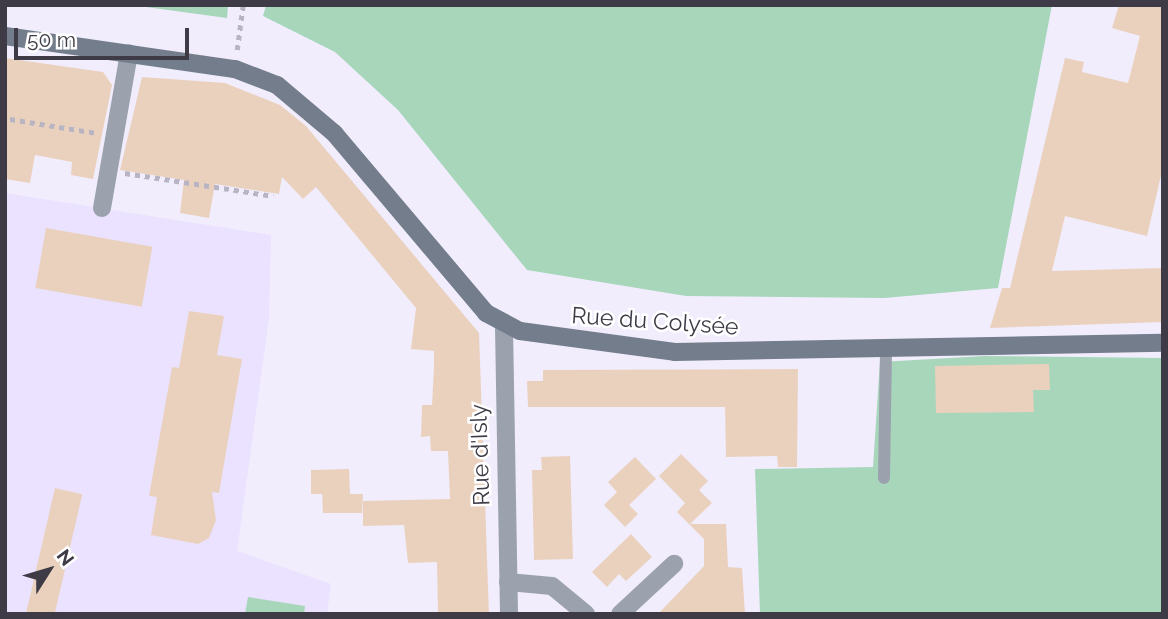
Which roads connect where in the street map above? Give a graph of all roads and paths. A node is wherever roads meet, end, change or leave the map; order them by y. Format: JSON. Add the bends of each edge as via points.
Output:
{"nodes":[{"id":1,"x":243,"y":5,"type":"edge"},
{"id":2,"x":5,"y":36,"type":"edge"},
{"id":3,"x":129,"y":53,"type":"junction"},
{"id":4,"x":235,"y":69,"type":"junction"},
{"id":5,"x":10,"y":119,"type":"dead end"},
{"id":6,"x":114,"y":136,"type":"junction"},
{"id":7,"x":109,"y":170,"type":"junction"},
{"id":8,"x":273,"y":196,"type":"dead end"},
{"id":9,"x":102,"y":208,"type":"dead end"},
{"id":10,"x":504,"y":327,"type":"junction"},
{"id":11,"x":1163,"y":343,"type":"edge"},
{"id":12,"x":886,"y":349,"type":"junction"},
{"id":13,"x":884,"y":478,"type":"dead end"},
{"id":14,"x":674,"y":564,"type":"dead end"},
{"id":15,"x":509,"y":582,"type":"junction"},
{"id":16,"x":509,"y":614,"type":"edge"},
{"id":17,"x":586,"y":614,"type":"edge"},
{"id":18,"x":620,"y":614,"type":"edge"}],
"edges":[{"from":1,"to":4,"type":"path"},
{"from":2,"to":3,"type":"street"},
{"from":3,"to":4,"type":"street"},
{"from":3,"to":6,"type":"street"},
{"from":4,"to":10,"type":"street","via":[[277,85],[314,113]]},
{"from":5,"to":6,"type":"path"},
{"from":6,"to":7,"type":"street"},
{"from":7,"to":8,"type":"path"},
{"from":7,"to":9,"type":"street"},
{"from":10,"to":12,"type":"street","name":"Rue du Colysée","via":[[675,352]]},
{"from":10,"to":15,"type":"street","name":"Rue d'Isly"},
{"from":11,"to":12,"type":"street","name":"Rue du Colysée"},
{"from":12,"to":13,"type":"lane"},
{"from":14,"to":18,"type":"street"},
{"from":15,"to":16,"type":"street","name":"Rue d'Isly"},
{"from":15,"to":17,"type":"street","via":[[552,586]]}]}
